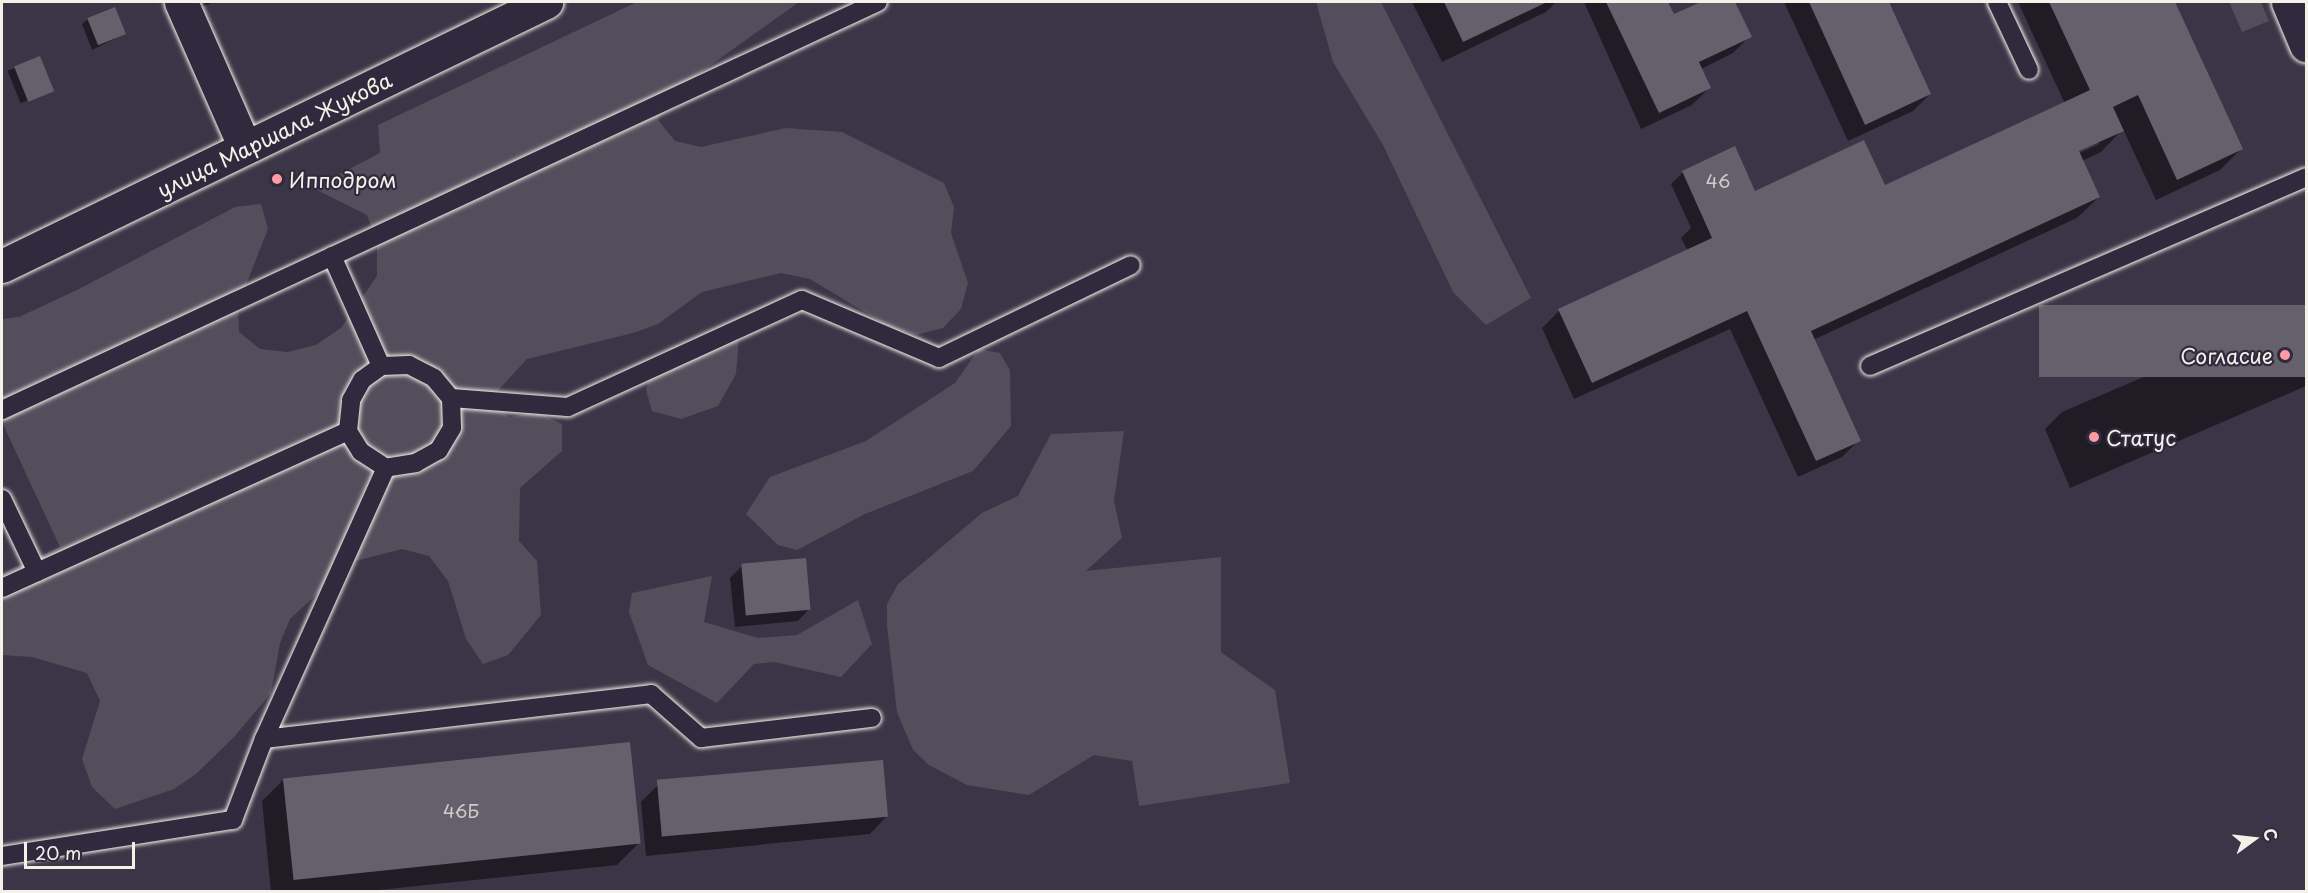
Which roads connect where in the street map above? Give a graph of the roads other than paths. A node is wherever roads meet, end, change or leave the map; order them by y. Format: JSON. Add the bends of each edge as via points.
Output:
{"nodes":[{"id":1,"x":181,"y":2,"type":"edge"},
{"id":2,"x":546,"y":2,"type":"edge"},
{"id":3,"x":878,"y":2,"type":"edge"},
{"id":4,"x":1997,"y":2,"type":"edge"},
{"id":5,"x":2288,"y":2,"type":"edge"},
{"id":6,"x":2307,"y":45,"type":"edge"},
{"id":7,"x":2029,"y":70,"type":"dead end"},
{"id":8,"x":245,"y":148,"type":"junction"},
{"id":9,"x":2307,"y":177,"type":"edge"},
{"id":10,"x":332,"y":256,"type":"junction"},
{"id":11,"x":1131,"y":264,"type":"dead end"},
{"id":12,"x":2,"y":266,"type":"edge"},
{"id":13,"x":381,"y":366,"type":"junction"},
{"id":14,"x":1870,"y":366,"type":"dead end"},
{"id":15,"x":451,"y":398,"type":"junction"},
{"id":16,"x":2,"y":411,"type":"edge"},
{"id":17,"x":348,"y":431,"type":"junction"},
{"id":18,"x":386,"y":468,"type":"junction"},
{"id":19,"x":2,"y":499,"type":"edge"},
{"id":20,"x":37,"y":572,"type":"junction"},
{"id":21,"x":2,"y":588,"type":"edge"},
{"id":22,"x":872,"y":718,"type":"dead end"},
{"id":23,"x":264,"y":739,"type":"junction"},
{"id":24,"x":2,"y":856,"type":"edge"}],
"edges":[{"from":1,"to":8,"type":"main road"},
{"from":2,"to":8,"type":"main road","name":"улица Маршала Жукова"},
{"from":3,"to":10,"type":"lane"},
{"from":4,"to":7,"type":"lane"},
{"from":5,"to":6,"type":"main road"},
{"from":8,"to":12,"type":"main road","name":"улица Маршала Жукова"},
{"from":9,"to":14,"type":"lane"},
{"from":10,"to":13,"type":"lane"},
{"from":10,"to":16,"type":"lane"},
{"from":11,"to":15,"type":"lane","via":[[939,358],[802,300],[568,407]]},
{"from":13,"to":15,"type":"lane","via":[[409,365],[434,378]]},
{"from":13,"to":17,"type":"lane","via":[[362,380],[351,400]]},
{"from":15,"to":18,"type":"lane","via":[[452,428],[439,450],[416,463]]},
{"from":17,"to":18,"type":"lane","via":[[361,452]]},
{"from":17,"to":20,"type":"lane"},
{"from":18,"to":23,"type":"lane"},
{"from":19,"to":20,"type":"lane"},
{"from":20,"to":21,"type":"lane"},
{"from":22,"to":23,"type":"lane","via":[[701,738],[651,694]]},
{"from":23,"to":24,"type":"lane","via":[[233,820]]}]}
